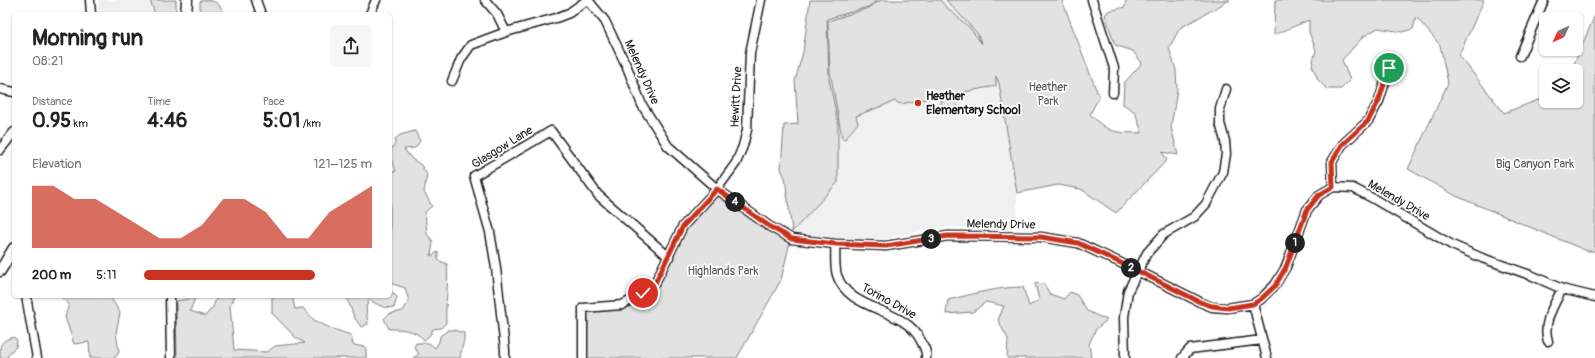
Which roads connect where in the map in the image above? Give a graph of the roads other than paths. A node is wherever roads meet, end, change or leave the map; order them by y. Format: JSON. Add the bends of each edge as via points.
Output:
{"nodes":[{"id":1,"x":90,"y":0,"type":"edge"},
{"id":2,"x":187,"y":0,"type":"edge"},
{"id":3,"x":256,"y":0,"type":"edge"},
{"id":4,"x":376,"y":0,"type":"edge"},
{"id":5,"x":485,"y":0,"type":"edge"},
{"id":6,"x":588,"y":0,"type":"edge"},
{"id":7,"x":761,"y":0,"type":"edge"},
{"id":8,"x":1092,"y":0,"type":"edge"},
{"id":9,"x":1544,"y":0,"type":"edge"},
{"id":10,"x":91,"y":12,"type":"edge"},
{"id":11,"x":186,"y":12,"type":"edge"},
{"id":12,"x":260,"y":12,"type":"edge"},
{"id":13,"x":371,"y":12,"type":"edge"},
{"id":14,"x":506,"y":32,"type":"junction"},
{"id":15,"x":1520,"y":56,"type":"dead end"},
{"id":16,"x":1389,"y":68,"type":"dead end"},
{"id":17,"x":452,"y":81,"type":"dead end"},
{"id":18,"x":0,"y":89,"type":"edge"},
{"id":19,"x":1226,"y":89,"type":"dead end"},
{"id":20,"x":12,"y":92,"type":"edge"},
{"id":21,"x":1113,"y":93,"type":"dead end"},
{"id":22,"x":12,"y":135,"type":"edge"},
{"id":23,"x":0,"y":150,"type":"edge"},
{"id":24,"x":1333,"y":187,"type":"junction"},
{"id":25,"x":717,"y":189,"type":"junction"},
{"id":26,"x":836,"y":244,"type":"junction"},
{"id":27,"x":12,"y":254,"type":"edge"},
{"id":28,"x":669,"y":256,"type":"junction"},
{"id":29,"x":0,"y":270,"type":"edge"},
{"id":30,"x":1138,"y":271,"type":"junction"},
{"id":31,"x":1562,"y":289,"type":"junction"},
{"id":32,"x":1595,"y":297,"type":"edge"},
{"id":33,"x":26,"y":298,"type":"edge"},
{"id":34,"x":170,"y":298,"type":"edge"},
{"id":35,"x":1253,"y":304,"type":"junction"},
{"id":36,"x":1262,"y":340,"type":"junction"},
{"id":37,"x":1548,"y":342,"type":"dead end"},
{"id":38,"x":37,"y":358,"type":"edge"},
{"id":39,"x":171,"y":358,"type":"edge"},
{"id":40,"x":505,"y":358,"type":"edge"},
{"id":41,"x":583,"y":358,"type":"edge"},
{"id":42,"x":926,"y":358,"type":"edge"},
{"id":43,"x":1125,"y":358,"type":"edge"},
{"id":44,"x":1182,"y":358,"type":"edge"},
{"id":45,"x":1267,"y":358,"type":"edge"}],
"edges":[{"from":1,"to":10,"type":"street"},
{"from":2,"to":11,"type":"main road"},
{"from":3,"to":12,"type":"street"},
{"from":4,"to":13,"type":"street"},
{"from":5,"to":14,"type":"street","via":[[497,14]]},
{"from":6,"to":14,"type":"street","via":[[569,13]]},
{"from":6,"to":25,"type":"street","name":"Melendy Drive","via":[[605,21],[642,105],[668,146]]},
{"from":7,"to":25,"type":"street","name":"Hewitt Drive","via":[[750,53],[747,130],[736,162]]},
{"from":8,"to":21,"type":"street","via":[[1114,68]]},
{"from":9,"to":15,"type":"street"},
{"from":14,"to":17,"type":"street","via":[[471,45],[461,59]]},
{"from":16,"to":24,"type":"street","via":[[1379,100],[1368,121],[1342,145],[1332,162]]},
{"from":18,"to":20,"type":"street"},
{"from":19,"to":30,"type":"street","via":[[1220,108],[1226,154],[1223,172],[1206,204],[1194,217],[1164,234],[1147,253]]},
{"from":22,"to":23,"type":"street"},
{"from":24,"to":31,"type":"street","name":"Melendy Drive","via":[[1353,188],[1452,245]]},
{"from":24,"to":35,"type":"street","name":"Melendy Drive","via":[[1319,195],[1307,210],[1286,267],[1275,286]]},
{"from":25,"to":26,"type":"street","name":"Melendy Drive","via":[[792,239]]},
{"from":25,"to":28,"type":"street","name":"Hewitt Drive","via":[[683,226]]},
{"from":26,"to":30,"type":"street","name":"Melendy Drive","via":[[886,246],[956,235],[1041,237],[1078,243]]},
{"from":26,"to":42,"type":"street","name":"Torino Drive","via":[[836,274],[844,289],[860,301],[900,319],[917,331],[927,352]]},
{"from":27,"to":29,"type":"main road"},
{"from":28,"to":40,"type":"street","name":"Glasgow Lane","via":[[598,195],[551,131],[474,176],[490,232],[495,261]]},
{"from":28,"to":41,"type":"street","name":"Hewitt Drive","via":[[655,283],[639,296],[622,304],[583,308]]},
{"from":30,"to":35,"type":"street","name":"Melendy Drive","via":[[1212,306],[1228,308]]},
{"from":30,"to":43,"type":"street","via":[[1128,291],[1124,317]]},
{"from":31,"to":32,"type":"street","name":"Melendy Drive"},
{"from":31,"to":37,"type":"street","via":[[1547,321]]},
{"from":33,"to":38,"type":"street"},
{"from":34,"to":39,"type":"street"},
{"from":35,"to":36,"type":"street"},
{"from":36,"to":44,"type":"street","via":[[1190,349]]},
{"from":36,"to":45,"type":"street"}]}
